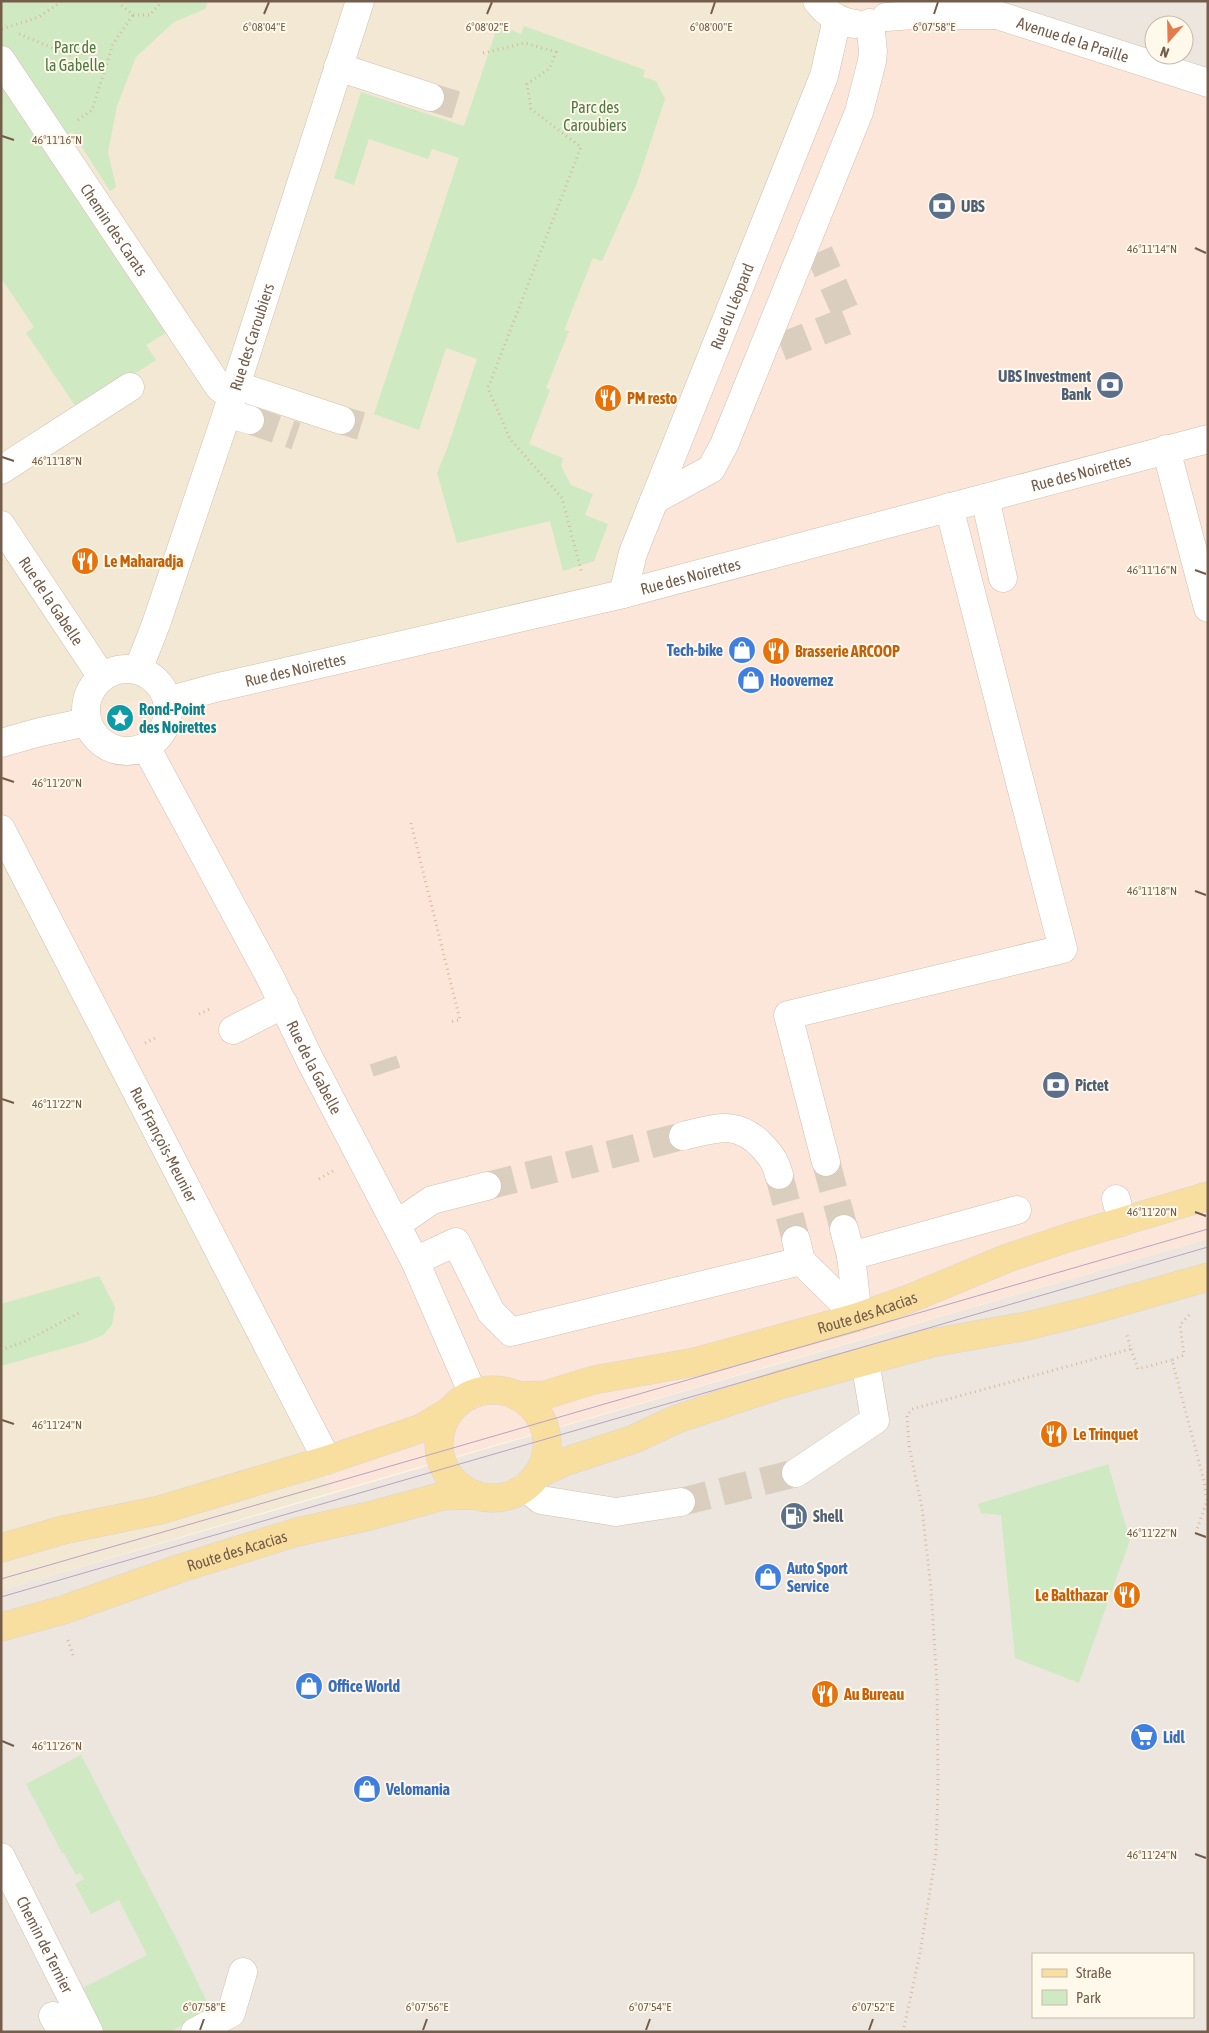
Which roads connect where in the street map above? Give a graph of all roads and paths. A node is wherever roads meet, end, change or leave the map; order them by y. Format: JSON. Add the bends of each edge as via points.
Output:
{"nodes":[{"id":1,"x":62,"y":1,"type":"edge"},
{"id":2,"x":120,"y":1,"type":"edge"},
{"id":3,"x":162,"y":1,"type":"edge"},
{"id":4,"x":360,"y":1,"type":"edge"},
{"id":5,"x":817,"y":1,"type":"edge"},
{"id":6,"x":986,"y":8,"type":"edge"},
{"id":7,"x":886,"y":14,"type":"edge"},
{"id":8,"x":133,"y":16,"type":"junction"},
{"id":9,"x":837,"y":19,"type":"junction"},
{"id":10,"x":1,"y":29,"type":"edge"},
{"id":11,"x":9,"y":31,"type":"dead end"},
{"id":12,"x":16,"y":33,"type":"dead end"},
{"id":13,"x":483,"y":53,"type":"dead end"},
{"id":14,"x":1,"y":60,"type":"edge"},
{"id":15,"x":338,"y":67,"type":"junction"},
{"id":16,"x":105,"y":70,"type":"junction"},
{"id":17,"x":1208,"y":84,"type":"edge"},
{"id":18,"x":430,"y":97,"type":"tunnel mouth"},
{"id":19,"x":52,"y":138,"type":"junction"},
{"id":20,"x":130,"y":388,"type":"dead end"},
{"id":21,"x":236,"y":404,"type":"junction"},
{"id":22,"x":341,"y":420,"type":"tunnel mouth"},
{"id":23,"x":1208,"y":438,"type":"edge"},
{"id":24,"x":1166,"y":449,"type":"junction"},
{"id":25,"x":1,"y":470,"type":"edge"},
{"id":26,"x":984,"y":498,"type":"junction"},
{"id":27,"x":654,"y":500,"type":"junction"},
{"id":28,"x":949,"y":507,"type":"junction"},
{"id":29,"x":1,"y":525,"type":"edge"},
{"id":30,"x":582,"y":574,"type":"dead end"},
{"id":31,"x":1003,"y":578,"type":"dead end"},
{"id":32,"x":623,"y":594,"type":"junction"},
{"id":33,"x":1208,"y":608,"type":"edge"},
{"id":34,"x":138,"y":670,"type":"junction"},
{"id":35,"x":102,"y":677,"type":"junction"},
{"id":36,"x":167,"y":701,"type":"junction"},
{"id":37,"x":87,"y":722,"type":"junction"},
{"id":38,"x":1,"y":743,"type":"edge"},
{"id":39,"x":146,"y":747,"type":"junction"},
{"id":40,"x":411,"y":823,"type":"dead end"},
{"id":41,"x":1,"y":828,"type":"edge"},
{"id":42,"x":284,"y":1004,"type":"junction"},
{"id":43,"x":449,"y":1022,"type":"dead end"},
{"id":44,"x":233,"y":1030,"type":"dead end"},
{"id":45,"x":683,"y":1136,"type":"tunnel mouth"},
{"id":46,"x":826,"y":1162,"type":"tunnel mouth"},
{"id":47,"x":338,"y":1168,"type":"dead end"},
{"id":48,"x":779,"y":1175,"type":"tunnel mouth"},
{"id":49,"x":319,"y":1178,"type":"dead end"},
{"id":50,"x":487,"y":1186,"type":"tunnel mouth"},
{"id":51,"x":1208,"y":1196,"type":"edge"},
{"id":52,"x":1017,"y":1210,"type":"dead end"},
{"id":53,"x":397,"y":1224,"type":"junction"},
{"id":54,"x":844,"y":1229,"type":"tunnel mouth"},
{"id":55,"x":851,"y":1256,"type":"junction"},
{"id":56,"x":415,"y":1261,"type":"junction"},
{"id":57,"x":1208,"y":1277,"type":"edge"},
{"id":58,"x":1117,"y":1303,"type":"junction"},
{"id":59,"x":1188,"y":1310,"type":"dead end"},
{"id":60,"x":78,"y":1313,"type":"dead end"},
{"id":61,"x":858,"y":1317,"type":"junction"},
{"id":62,"x":1131,"y":1349,"type":"junction"},
{"id":63,"x":1,"y":1350,"type":"edge"},
{"id":64,"x":1172,"y":1360,"type":"junction"},
{"id":65,"x":865,"y":1361,"type":"junction"},
{"id":66,"x":474,"y":1394,"type":"junction"},
{"id":67,"x":517,"y":1396,"type":"junction"},
{"id":68,"x":450,"y":1411,"type":"junction"},
{"id":69,"x":327,"y":1460,"type":"junction"},
{"id":70,"x":796,"y":1473,"type":"tunnel mouth"},
{"id":71,"x":531,"y":1481,"type":"junction"},
{"id":72,"x":476,"y":1495,"type":"junction"},
{"id":73,"x":681,"y":1502,"type":"tunnel mouth"},
{"id":74,"x":1196,"y":1532,"type":"dead end"},
{"id":75,"x":1,"y":1548,"type":"edge"},
{"id":76,"x":1,"y":1627,"type":"edge"},
{"id":77,"x":68,"y":1640,"type":"dead end"},
{"id":78,"x":74,"y":1658,"type":"dead end"},
{"id":79,"x":1,"y":1857,"type":"edge"},
{"id":80,"x":243,"y":1972,"type":"dead end"},
{"id":81,"x":90,"y":2032,"type":"edge"},
{"id":82,"x":195,"y":2032,"type":"edge"},
{"id":83,"x":903,"y":2032,"type":"edge"}],
"edges":[{"from":1,"to":10,"type":"path","via":[[39,17]]},
{"from":2,"to":8,"type":"path"},
{"from":3,"to":8,"type":"path","via":[[150,15]]},
{"from":4,"to":15,"type":"street","name":"Rue des Caroubiers"},
{"from":5,"to":9,"type":"street"},
{"from":6,"to":7,"type":"street","name":"Avenue de la Praille"},
{"from":6,"to":17,"type":"street","name":"Avenue de la Praille"},
{"from":7,"to":9,"type":"street","name":"Avenue de la Praille","via":[[853,24]]},
{"from":7,"to":27,"type":"street","via":[[873,51],[859,112],[814,245],[770,353],[711,469]]},
{"from":8,"to":16,"type":"path","via":[[113,44]]},
{"from":9,"to":27,"type":"street","name":"Rue du Léopard","via":[[824,76]]},
{"from":10,"to":11,"type":"path"},
{"from":12,"to":16,"type":"path"},
{"from":13,"to":30,"type":"path","via":[[525,43],[556,52],[550,68],[527,84],[530,109],[581,147],[488,388],[510,439],[562,498]]},
{"from":14,"to":19,"type":"street","name":"Chemin des Carats"},
{"from":15,"to":18,"type":"street"},
{"from":15,"to":21,"type":"street","name":"Rue des Caroubiers"},
{"from":16,"to":19,"type":"path","via":[[92,110]]},
{"from":19,"to":21,"type":"street","name":"Chemin des Carats","via":[[219,387]]},
{"from":20,"to":25,"type":"street","via":[[70,431]]},
{"from":21,"to":22,"type":"street"},
{"from":21,"to":34,"type":"street","name":"Rue des Caroubiers"},
{"from":23,"to":24,"type":"street","name":"Rue des Noirettes"},
{"from":24,"to":26,"type":"street","name":"Rue des Noirettes"},
{"from":24,"to":33,"type":"street"},
{"from":26,"to":28,"type":"street","name":"Rue des Noirettes"},
{"from":26,"to":31,"type":"street"},
{"from":27,"to":32,"type":"street","name":"Rue du Léopard","via":[[633,553]]},
{"from":28,"to":32,"type":"street","name":"Rue des Noirettes"},
{"from":28,"to":46,"type":"street","via":[[1063,949],[788,1015]]},
{"from":29,"to":35,"type":"street","name":"Rue de la Gabelle"},
{"from":32,"to":36,"type":"street","name":"Rue des Noirettes"},
{"from":34,"to":35,"type":"street","via":[[116,670]]},
{"from":34,"to":36,"type":"street","via":[[162,688]]},
{"from":35,"to":37,"type":"street","via":[[86,702]]},
{"from":36,"to":39,"type":"street","via":[[165,727],[159,737]]},
{"from":37,"to":38,"type":"street"},
{"from":37,"to":39,"type":"street","via":[[97,739],[108,747],[119,751]]},
{"from":39,"to":42,"type":"street","name":"Rue de la Gabelle"},
{"from":40,"to":43,"type":"path","via":[[460,1020]]},
{"from":41,"to":69,"type":"street","name":"Rue François-Meunier"},
{"from":42,"to":44,"type":"street"},
{"from":42,"to":53,"type":"street","name":"Rue de la Gabelle"},
{"from":45,"to":48,"type":"street","via":[[718,1128],[740,1129],[759,1142],[776,1161]]},
{"from":47,"to":49,"type":"path"},
{"from":50,"to":53,"type":"street","via":[[432,1200]]},
{"from":51,"to":61,"type":"main road","name":"Route des Acacias","via":[[1119,1210],[1067,1238]]},
{"from":52,"to":55,"type":"street"},
{"from":53,"to":56,"type":"street","name":"Rue de la Gabelle"},
{"from":54,"to":55,"type":"street"},
{"from":55,"to":61,"type":"street"},
{"from":56,"to":61,"type":"street","via":[[456,1242],[491,1312],[511,1332],[799,1250]]},
{"from":56,"to":66,"type":"street","name":"Rue de la Gabelle"},
{"from":57,"to":58,"type":"main road"},
{"from":58,"to":62,"type":"path"},
{"from":58,"to":65,"type":"main road","via":[[1027,1326],[931,1343]]},
{"from":59,"to":64,"type":"path","via":[[1189,1315],[1180,1326],[1184,1355]]},
{"from":60,"to":63,"type":"path","via":[[24,1342]]},
{"from":61,"to":67,"type":"main road","name":"Route des Acacias","via":[[695,1362],[594,1380],[545,1394]]},
{"from":62,"to":64,"type":"path","via":[[1138,1369]]},
{"from":62,"to":83,"type":"path","via":[[912,1409],[907,1416],[931,1589],[937,1685],[938,1784],[936,1853]]},
{"from":64,"to":74,"type":"path","via":[[1207,1501]]},
{"from":65,"to":70,"type":"street","via":[[875,1420]]},
{"from":65,"to":71,"type":"main road","via":[[710,1407],[634,1439],[564,1462]]},
{"from":66,"to":67,"type":"main road","via":[[488,1390]]},
{"from":66,"to":68,"type":"main road"},
{"from":67,"to":71,"type":"main road","via":[[532,1407],[545,1430],[543,1464]]},
{"from":68,"to":69,"type":"main road","via":[[422,1428]]},
{"from":68,"to":72,"type":"main road","via":[[440,1436],[441,1460],[452,1480]]},
{"from":69,"to":75,"type":"main road","via":[[160,1510],[63,1530]]},
{"from":71,"to":72,"type":"main road","via":[[514,1494],[488,1498]]},
{"from":71,"to":73,"type":"street","via":[[541,1500],[616,1512]]},
{"from":72,"to":76,"type":"main road","name":"Route des Acacias","via":[[444,1496],[298,1532],[181,1568],[63,1610]]},
{"from":77,"to":78,"type":"path"},
{"from":79,"to":81,"type":"street","name":"Chemin de Ternier"},
{"from":80,"to":82,"type":"street","via":[[231,2013]]}]}
